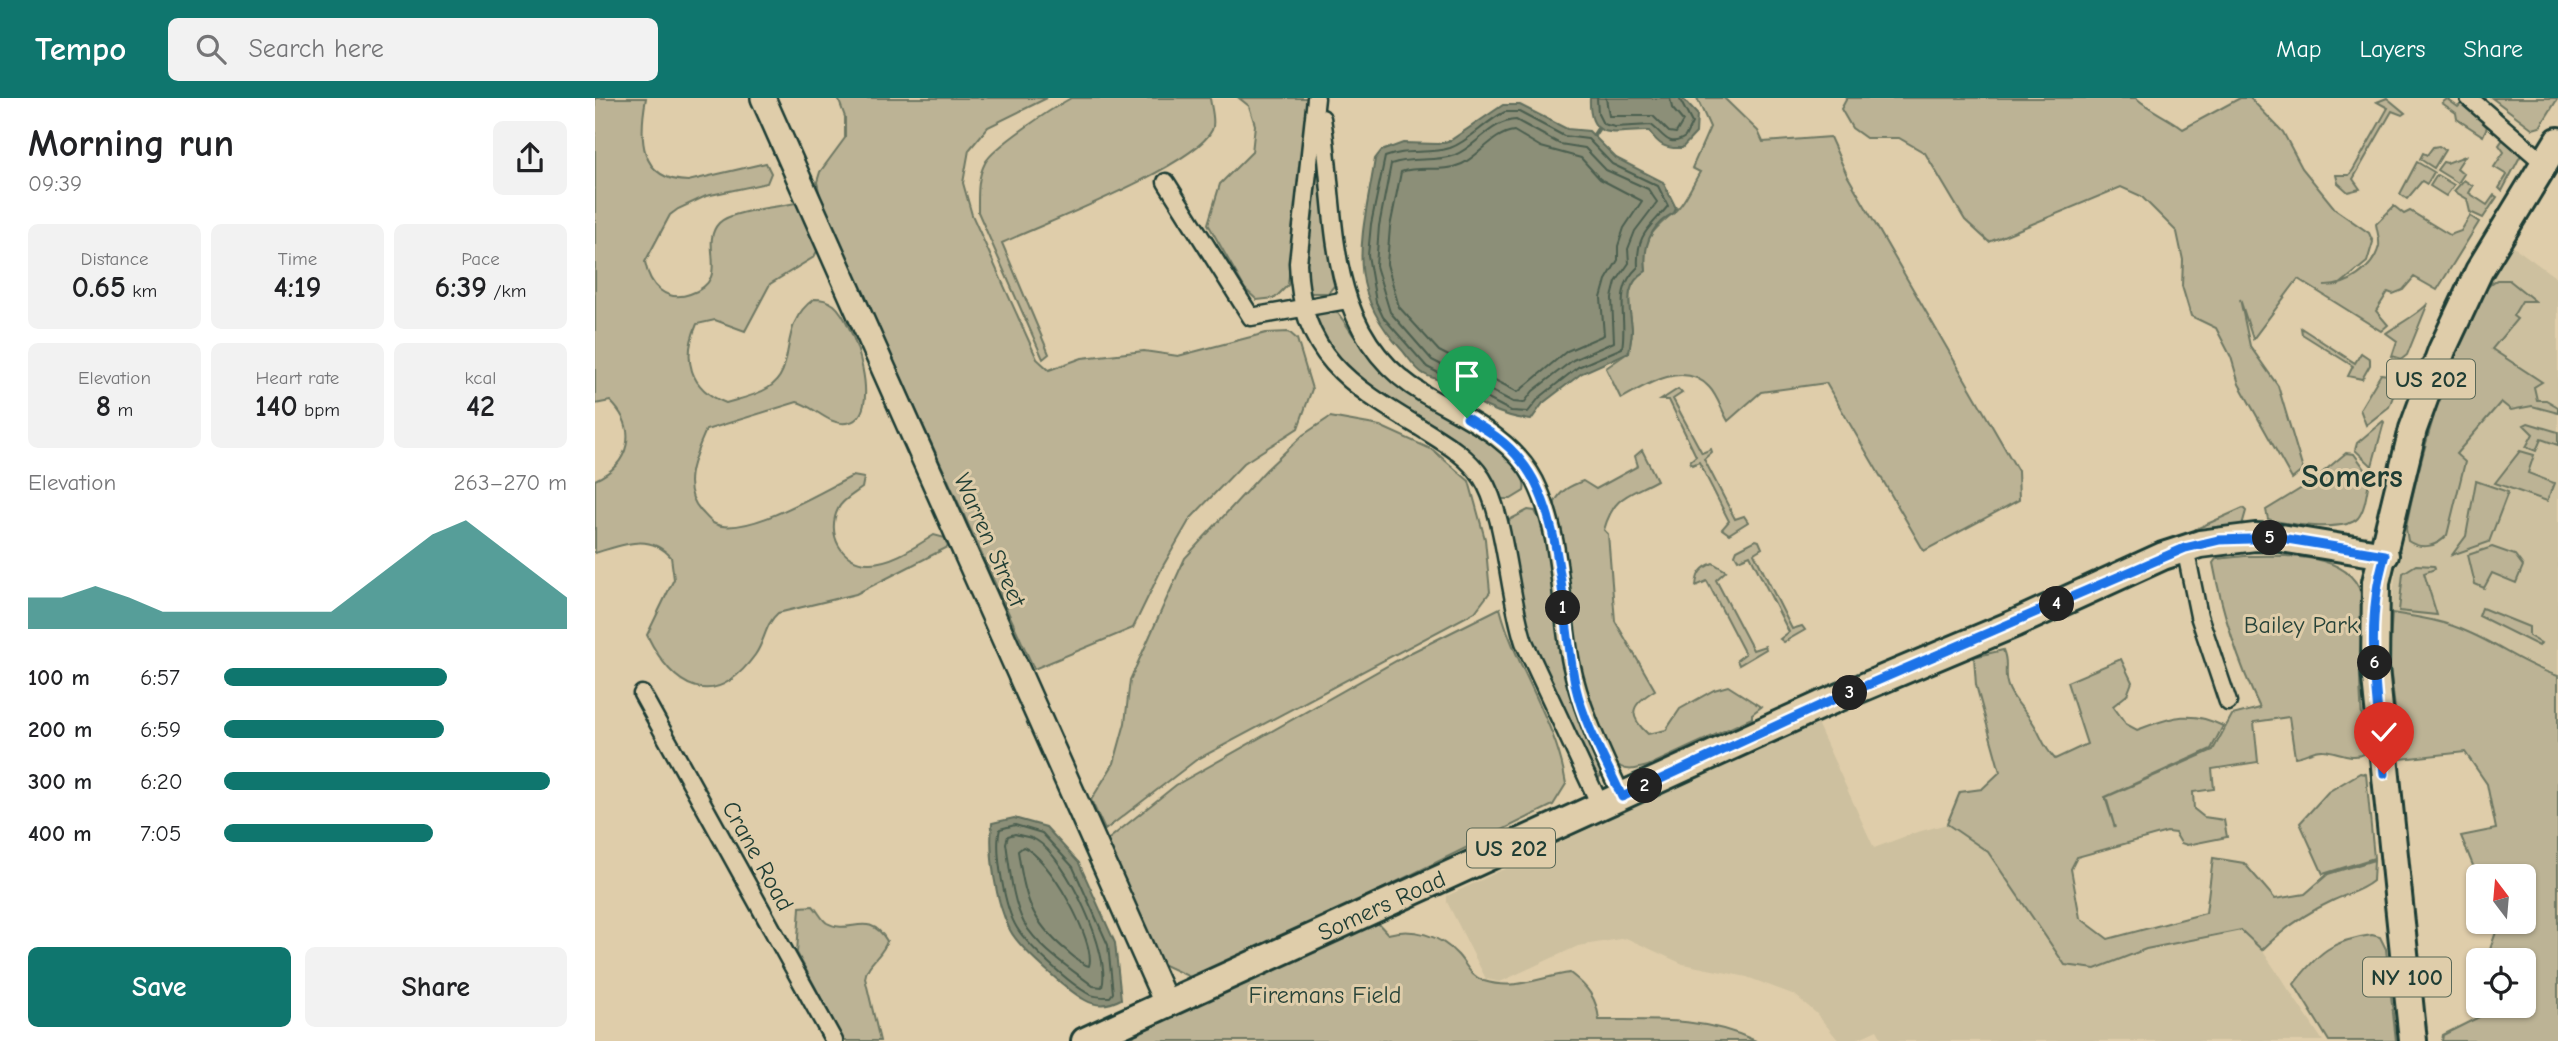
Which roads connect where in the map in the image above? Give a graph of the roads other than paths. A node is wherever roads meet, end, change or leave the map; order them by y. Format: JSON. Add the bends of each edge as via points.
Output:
{"nodes":[{"id":1,"x":763,"y":98,"type":"edge"},
{"id":2,"x":1318,"y":98,"type":"edge"},
{"id":3,"x":2469,"y":98,"type":"edge"},
{"id":4,"x":2551,"y":152,"type":"edge"},
{"id":5,"x":1166,"y":182,"type":"dead end"},
{"id":6,"x":1347,"y":300,"type":"junction"},
{"id":7,"x":1302,"y":307,"type":"junction"},
{"id":8,"x":2185,"y":548,"type":"junction"},
{"id":9,"x":2385,"y":555,"type":"junction"},
{"id":10,"x":642,"y":694,"type":"dead end"},
{"id":11,"x":2228,"y":702,"type":"dead end"},
{"id":12,"x":1611,"y":802,"type":"junction"},
{"id":13,"x":1167,"y":1004,"type":"junction"},
{"id":14,"x":834,"y":1041,"type":"edge"},
{"id":15,"x":1085,"y":1041,"type":"edge"},
{"id":16,"x":2413,"y":1041,"type":"edge"}],
"edges":[{"from":1,"to":13,"type":"street","name":"Warren Street"},
{"from":2,"to":6,"type":"street"},
{"from":2,"to":7,"type":"street","via":[[1298,263]]},
{"from":3,"to":4,"type":"street"},
{"from":4,"to":9,"type":"main road","number":"US 202","via":[[2479,271],[2442,350],[2413,429]]},
{"from":5,"to":7,"type":"street","via":[[1251,317]]},
{"from":6,"to":7,"type":"street"},
{"from":6,"to":12,"type":"street","via":[[1355,322],[1381,360],[1422,393],[1505,444],[1533,477],[1553,536],[1577,692],[1600,751]]},
{"from":7,"to":12,"type":"street","via":[[1308,327],[1333,365],[1374,399],[1460,453],[1483,480],[1497,516],[1524,642]]},
{"from":8,"to":9,"type":"main road","name":"Somers Road","number":"US 202","via":[[2219,540],[2281,538]]},
{"from":8,"to":11,"type":"street","via":[[2199,616]]},
{"from":8,"to":12,"type":"main road","name":"Somers Road","number":"US 202","via":[[1821,705]]},
{"from":9,"to":16,"type":"main road","number":"NY 100","via":[[2376,582],[2375,669]]},
{"from":10,"to":14,"type":"street","name":"Crane Road"},
{"from":12,"to":13,"type":"main road","name":"Somers Road","number":"US 202"},
{"from":13,"to":15,"type":"main road","name":"Somers Road","number":"US 202"}]}
